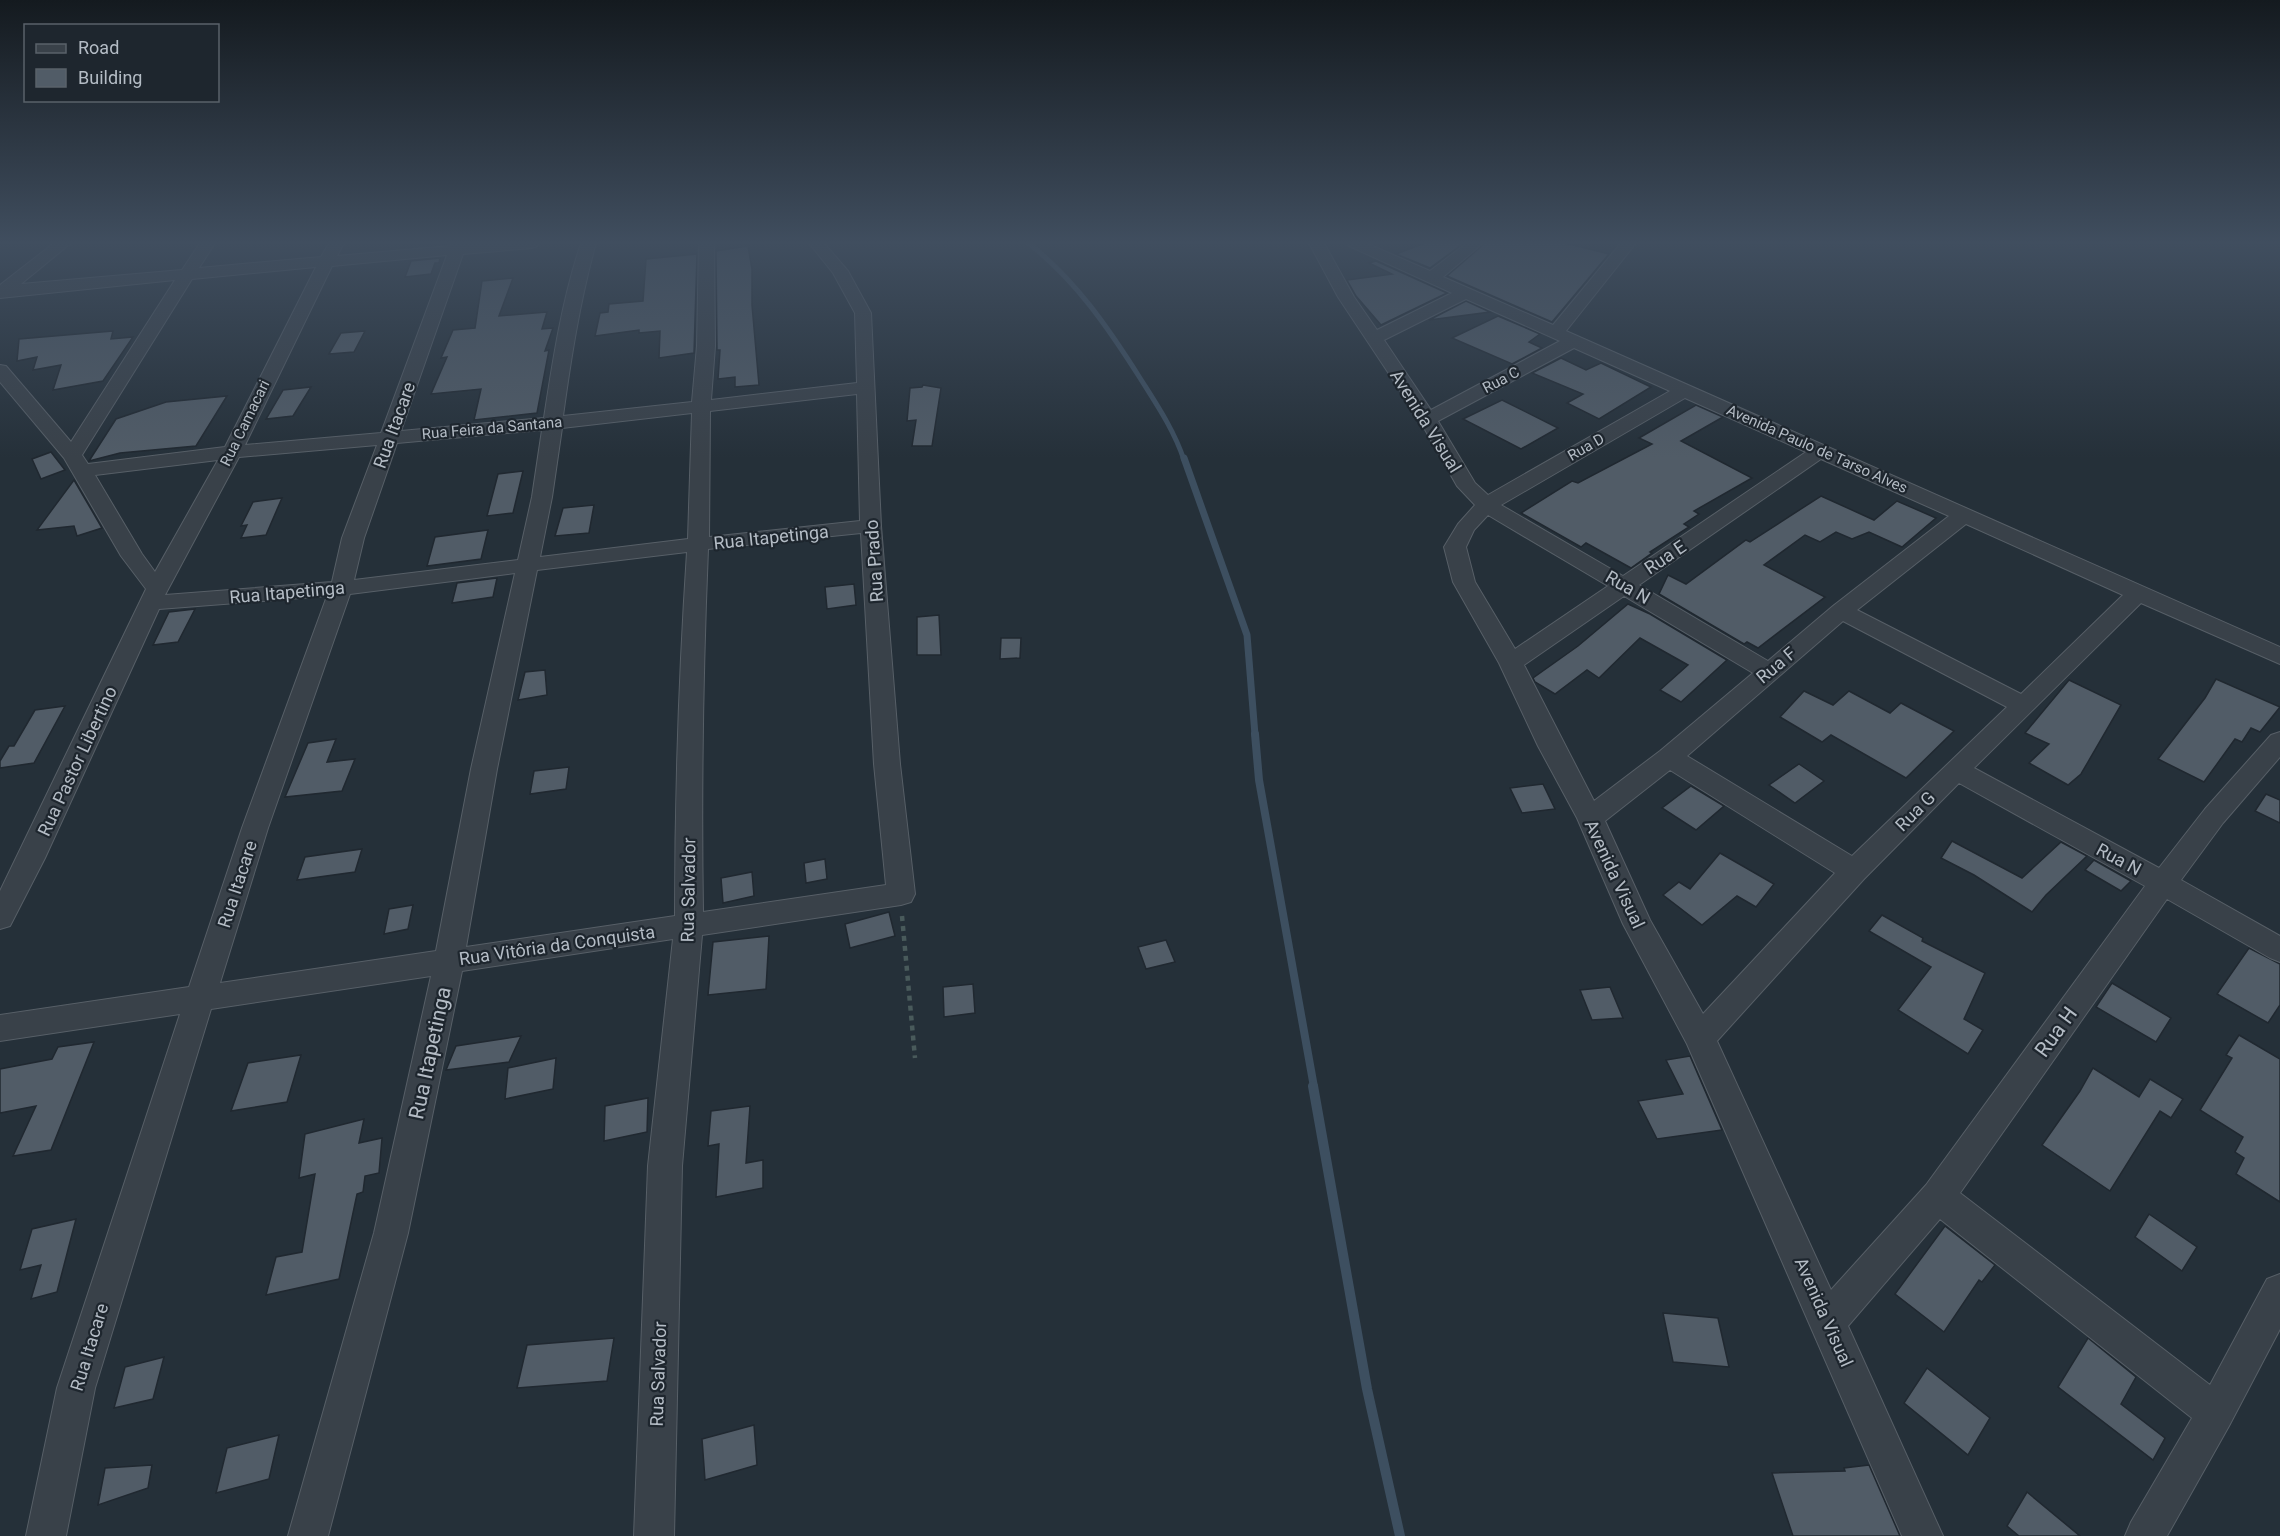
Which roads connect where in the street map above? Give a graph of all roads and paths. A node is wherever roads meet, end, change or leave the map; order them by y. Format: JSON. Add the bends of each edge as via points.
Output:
{"nodes":[{"id":1,"x":162,"y":315,"type":"edge"},
{"id":2,"x":299,"y":315,"type":"edge"},
{"id":3,"x":433,"y":315,"type":"edge"},
{"id":4,"x":570,"y":315,"type":"edge"},
{"id":5,"x":706,"y":315,"type":"edge"},
{"id":6,"x":863,"y":315,"type":"edge"},
{"id":7,"x":1357,"y":315,"type":"edge"},
{"id":8,"x":1422,"y":315,"type":"edge"},
{"id":9,"x":1516,"y":315,"type":"edge"},
{"id":10,"x":1580,"y":315,"type":"edge"},
{"id":11,"x":1565,"y":337,"type":"junction"},
{"id":12,"x":1373,"y":339,"type":"junction"},
{"id":13,"x":0,"y":370,"type":"edge"},
{"id":14,"x":867,"y":387,"type":"junction"},
{"id":15,"x":1685,"y":390,"type":"junction"},
{"id":16,"x":701,"y":405,"type":"junction"},
{"id":17,"x":1428,"y":418,"type":"junction"},
{"id":18,"x":555,"y":423,"type":"junction"},
{"id":19,"x":388,"y":438,"type":"junction"},
{"id":20,"x":1820,"y":451,"type":"junction"},
{"id":21,"x":232,"y":452,"type":"junction"},
{"id":22,"x":77,"y":463,"type":"junction"},
{"id":23,"x":1486,"y":505,"type":"junction"},
{"id":24,"x":1964,"y":515,"type":"junction"},
{"id":25,"x":871,"y":526,"type":"junction"},
{"id":26,"x":698,"y":544,"type":"junction"},
{"id":27,"x":528,"y":564,"type":"junction"},
{"id":28,"x":1624,"y":585,"type":"junction"},
{"id":29,"x":341,"y":588,"type":"junction"},
{"id":30,"x":2138,"y":592,"type":"junction"},
{"id":31,"x":155,"y":596,"type":"junction"},
{"id":32,"x":1841,"y":611,"type":"junction"},
{"id":33,"x":2280,"y":656,"type":"edge"},
{"id":34,"x":1511,"y":663,"type":"junction"},
{"id":35,"x":1768,"y":670,"type":"junction"},
{"id":36,"x":2023,"y":705,"type":"junction"},
{"id":37,"x":2280,"y":741,"type":"edge"},
{"id":38,"x":1669,"y":757,"type":"junction"},
{"id":39,"x":1956,"y":770,"type":"junction"},
{"id":40,"x":1590,"y":818,"type":"junction"},
{"id":41,"x":1854,"y":872,"type":"junction"},
{"id":42,"x":2163,"y":883,"type":"junction"},
{"id":43,"x":901,"y":894,"type":"junction"},
{"id":44,"x":0,"y":918,"type":"edge"},
{"id":45,"x":690,"y":925,"type":"junction"},
{"id":46,"x":2280,"y":950,"type":"edge"},
{"id":47,"x":449,"y":961,"type":"junction"},
{"id":48,"x":199,"y":998,"type":"junction"},
{"id":49,"x":0,"y":1028,"type":"edge"},
{"id":50,"x":1700,"y":1038,"type":"junction"},
{"id":51,"x":915,"y":1058,"type":"dead end"},
{"id":52,"x":1938,"y":1196,"type":"junction"},
{"id":53,"x":2280,"y":1292,"type":"edge"},
{"id":54,"x":1828,"y":1321,"type":"junction"},
{"id":55,"x":2216,"y":1413,"type":"junction"},
{"id":56,"x":46,"y":1536,"type":"edge"},
{"id":57,"x":308,"y":1536,"type":"edge"},
{"id":58,"x":654,"y":1536,"type":"edge"},
{"id":59,"x":1923,"y":1536,"type":"edge"},
{"id":60,"x":2145,"y":1536,"type":"edge"}],
"edges":[{"from":1,"to":22,"type":"street"},
{"from":2,"to":21,"type":"street","name":"Rua Camacari"},
{"from":3,"to":19,"type":"street","name":"Rua Itacare"},
{"from":4,"to":18,"type":"street","name":"Rua Itapetinga"},
{"from":5,"to":16,"type":"street","name":"Rua Salvador"},
{"from":6,"to":14,"type":"street","name":"Rua Prado"},
{"from":7,"to":12,"type":"street","name":"Avenida Visual"},
{"from":8,"to":12,"type":"street"},
{"from":9,"to":11,"type":"street","name":"Avenida Paulo de Tarso Alves"},
{"from":10,"to":11,"type":"street"},
{"from":11,"to":15,"type":"street","name":"Avenida Paulo de Tarso Alves"},
{"from":11,"to":17,"type":"street","name":"Rua C"},
{"from":12,"to":17,"type":"street","name":"Avenida Visual"},
{"from":13,"to":22,"type":"street"},
{"from":14,"to":16,"type":"street","name":"Rua Feira da Santana"},
{"from":14,"to":25,"type":"street","name":"Rua Prado"},
{"from":15,"to":20,"type":"street","name":"Avenida Paulo de Tarso Alves"},
{"from":15,"to":23,"type":"street","name":"Rua D"},
{"from":16,"to":18,"type":"street","name":"Rua Feira da Santana"},
{"from":16,"to":26,"type":"street","name":"Rua Salvador"},
{"from":17,"to":23,"type":"street","name":"Avenida Visual","via":[[1467,486]]},
{"from":18,"to":19,"type":"street","name":"Rua Feira da Santana"},
{"from":18,"to":27,"type":"street","name":"Rua Itapetinga"},
{"from":19,"to":21,"type":"street","name":"Rua Feira da Santana"},
{"from":19,"to":29,"type":"street","name":"Rua Itacare","via":[[353,538]]},
{"from":20,"to":24,"type":"street","name":"Avenida Paulo de Tarso Alves"},
{"from":20,"to":28,"type":"street","name":"Rua E"},
{"from":21,"to":22,"type":"street","name":"Rua Feira da Santana"},
{"from":21,"to":31,"type":"street","name":"Rua Camacari"},
{"from":22,"to":31,"type":"street"},
{"from":23,"to":28,"type":"street","name":"Rua N"},
{"from":23,"to":34,"type":"street","name":"Avenida Visual","via":[[1465,528],[1455,547],[1464,582]]},
{"from":24,"to":30,"type":"street","name":"Avenida Paulo de Tarso Alves"},
{"from":24,"to":32,"type":"street","name":"Rua F"},
{"from":25,"to":26,"type":"street","name":"Rua Itapetinga"},
{"from":25,"to":43,"type":"street","name":"Rua Prado","via":[[887,764]]},
{"from":26,"to":27,"type":"street","name":"Rua Itapetinga"},
{"from":26,"to":45,"type":"street","name":"Rua Salvador","via":[[688,789]]},
{"from":27,"to":29,"type":"street","name":"Rua Itapetinga"},
{"from":27,"to":47,"type":"street","name":"Rua Itapetinga","via":[[484,769]]},
{"from":28,"to":34,"type":"street","name":"Rua E"},
{"from":28,"to":35,"type":"street","name":"Rua N"},
{"from":29,"to":31,"type":"street","name":"Rua Itapetinga"},
{"from":29,"to":48,"type":"street","name":"Rua Itacare"},
{"from":30,"to":33,"type":"street","name":"Avenida Paulo de Tarso Alves"},
{"from":30,"to":36,"type":"street","name":"Rua G"},
{"from":31,"to":44,"type":"street","name":"Rua Pastor Libertino"},
{"from":32,"to":35,"type":"street","name":"Rua F"},
{"from":32,"to":36,"type":"street"},
{"from":34,"to":40,"type":"street","name":"Avenida Visual"},
{"from":35,"to":38,"type":"street","name":"Rua F"},
{"from":36,"to":39,"type":"street","name":"Rua G"},
{"from":37,"to":42,"type":"street","name":"Rua H","via":[[2214,816]]},
{"from":38,"to":40,"type":"street","name":"Rua F"},
{"from":38,"to":41,"type":"street"},
{"from":39,"to":41,"type":"street","name":"Rua G"},
{"from":39,"to":42,"type":"street","name":"Rua N"},
{"from":40,"to":50,"type":"street","name":"Avenida Visual","via":[[1637,924]]},
{"from":41,"to":50,"type":"street","name":"Rua G"},
{"from":42,"to":46,"type":"street","name":"Rua N"},
{"from":42,"to":52,"type":"street","name":"Rua H"},
{"from":43,"to":45,"type":"street","name":"Rua Vitôria da Conquista"},
{"from":43,"to":51,"type":"path"},
{"from":45,"to":47,"type":"street","name":"Rua Vitôria da Conquista"},
{"from":45,"to":58,"type":"street","name":"Rua Salvador","via":[[665,1166]]},
{"from":47,"to":48,"type":"street","name":"Rua Vitôria da Conquista"},
{"from":47,"to":57,"type":"street","name":"Rua Itapetinga","via":[[391,1233]]},
{"from":48,"to":49,"type":"street","name":"Rua Vitôria da Conquista"},
{"from":48,"to":56,"type":"street","name":"Rua Itacare","via":[[76,1388]]},
{"from":50,"to":54,"type":"street","name":"Avenida Visual"},
{"from":52,"to":54,"type":"street","name":"Rua H"},
{"from":52,"to":55,"type":"street"},
{"from":53,"to":55,"type":"street"},
{"from":54,"to":59,"type":"street","name":"Avenida Visual"},
{"from":55,"to":60,"type":"street"}]}
